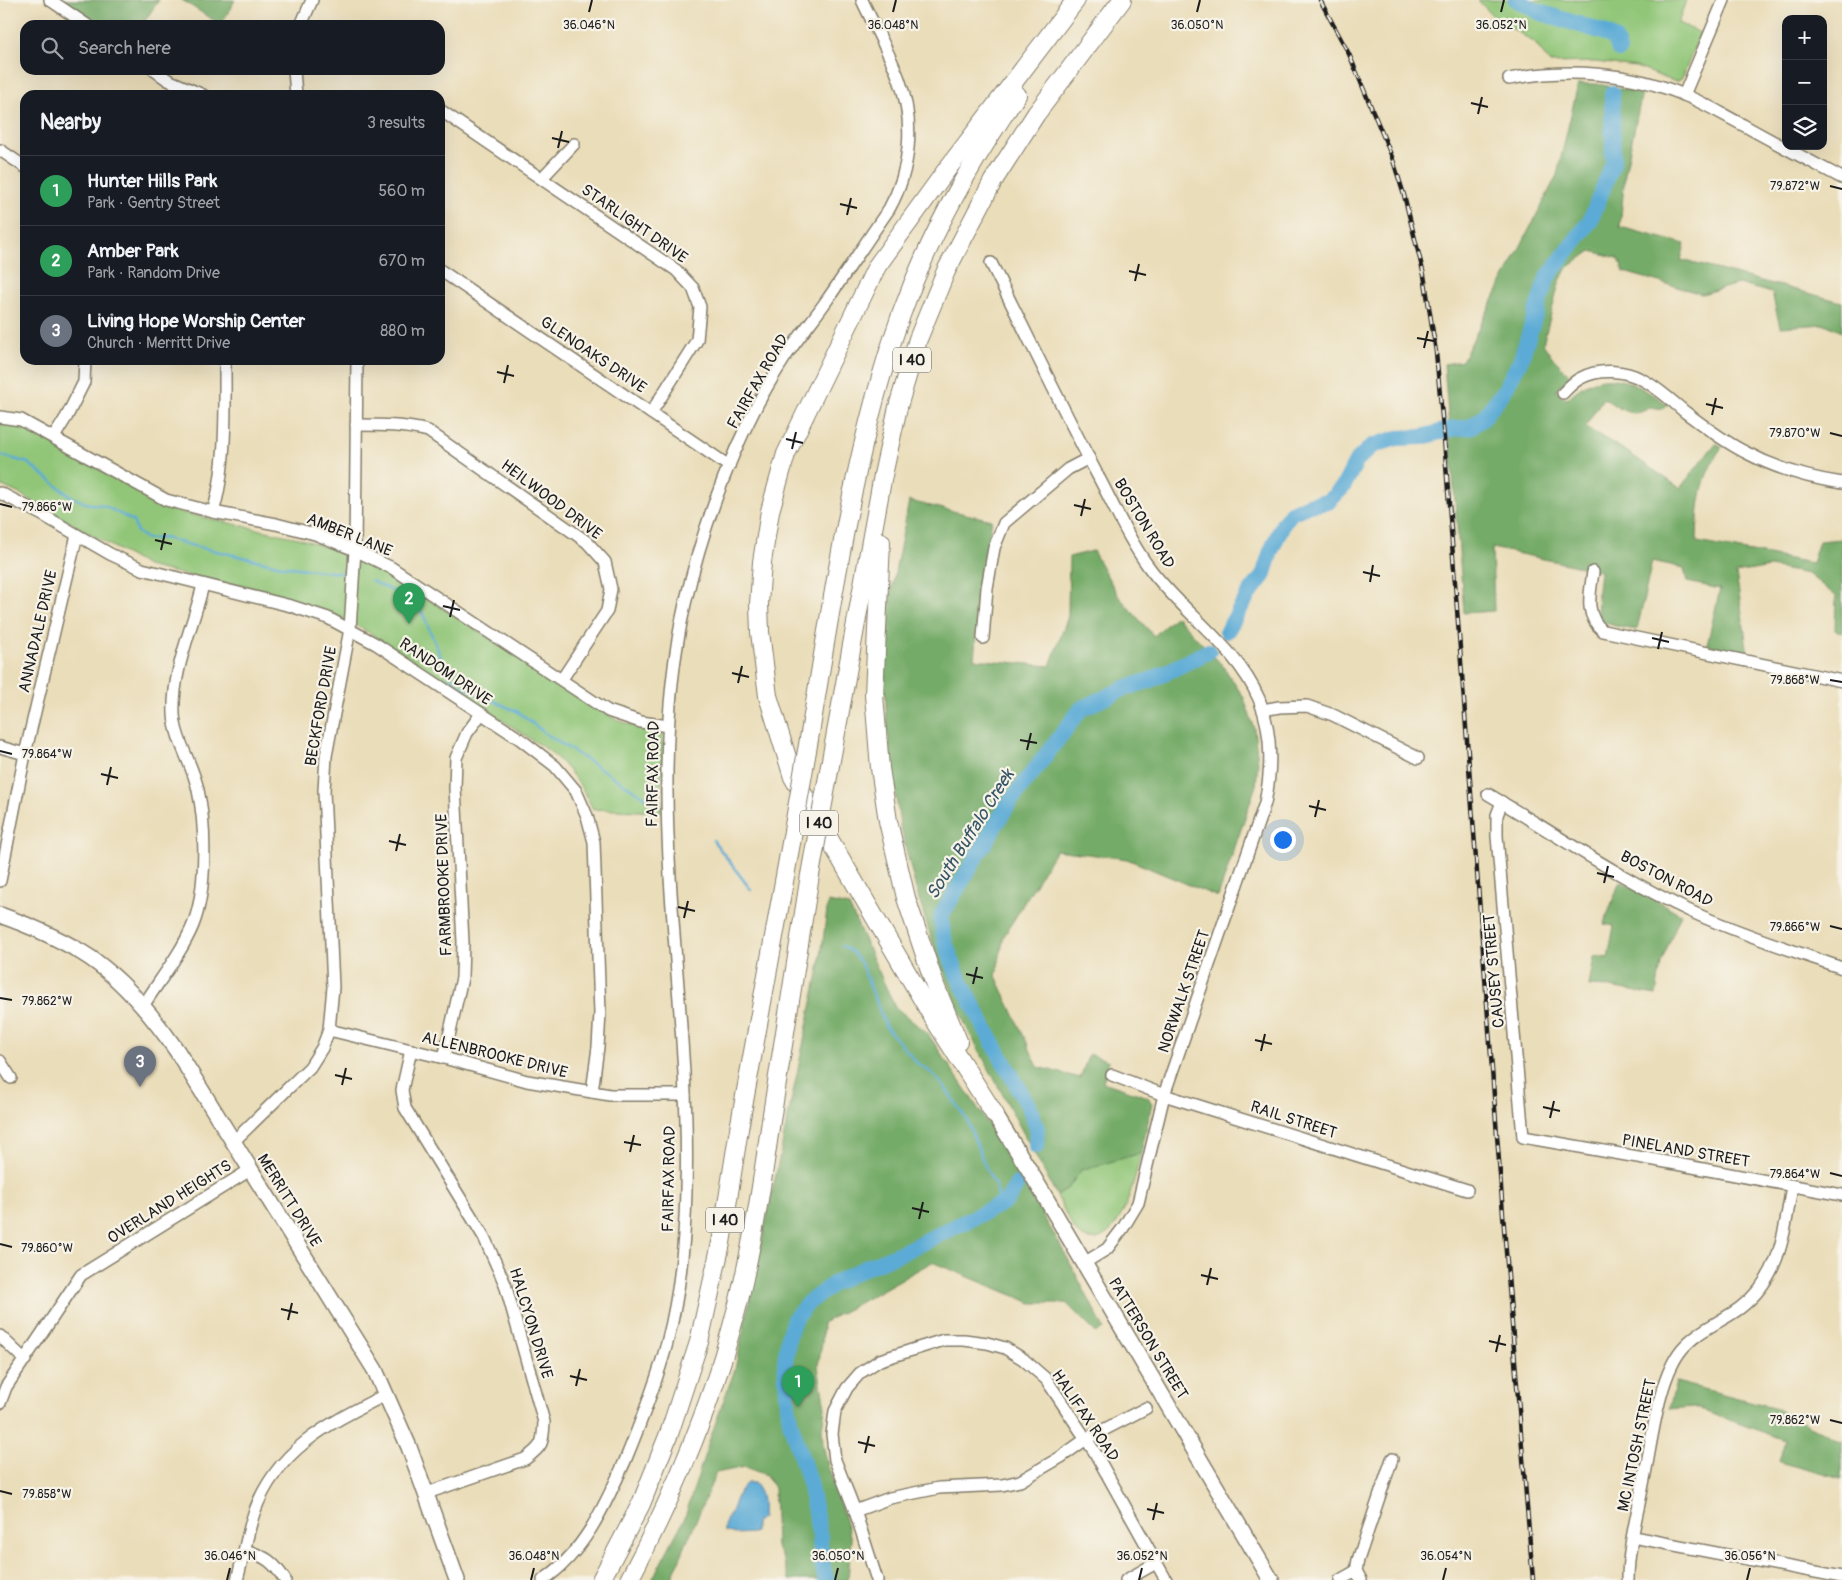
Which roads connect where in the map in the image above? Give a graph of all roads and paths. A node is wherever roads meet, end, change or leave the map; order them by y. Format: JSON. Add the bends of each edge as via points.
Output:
{"nodes":[{"id":1,"x":50,"y":0,"type":"edge"},
{"id":2,"x":312,"y":0,"type":"edge"},
{"id":3,"x":862,"y":0,"type":"edge"},
{"id":4,"x":1076,"y":0,"type":"edge"},
{"id":5,"x":1087,"y":0,"type":"edge"},
{"id":6,"x":1122,"y":0,"type":"edge"},
{"id":7,"x":1724,"y":0,"type":"edge"},
{"id":8,"x":80,"y":20,"type":"edge"},
{"id":9,"x":303,"y":20,"type":"edge"},
{"id":10,"x":161,"y":75,"type":"edge"},
{"id":11,"x":294,"y":75,"type":"edge"},
{"id":12,"x":1509,"y":79,"type":"dead end"},
{"id":13,"x":191,"y":90,"type":"edge"},
{"id":14,"x":296,"y":90,"type":"edge"},
{"id":15,"x":1684,"y":95,"type":"junction"},
{"id":16,"x":445,"y":113,"type":"edge"},
{"id":17,"x":574,"y":144,"type":"dead end"},
{"id":18,"x":0,"y":150,"type":"edge"},
{"id":19,"x":20,"y":164,"type":"edge"},
{"id":20,"x":542,"y":178,"type":"junction"},
{"id":21,"x":1842,"y":178,"type":"edge"},
{"id":22,"x":992,"y":263,"type":"dead end"},
{"id":23,"x":445,"y":273,"type":"edge"},
{"id":24,"x":85,"y":365,"type":"edge"},
{"id":25,"x":225,"y":365,"type":"edge"},
{"id":26,"x":357,"y":365,"type":"edge"},
{"id":27,"x":1564,"y":393,"type":"dead end"},
{"id":28,"x":898,"y":407,"type":"junction"},
{"id":29,"x":651,"y":413,"type":"junction"},
{"id":30,"x":0,"y":417,"type":"edge"},
{"id":31,"x":356,"y":425,"type":"junction"},
{"id":32,"x":54,"y":437,"type":"junction"},
{"id":33,"x":1089,"y":458,"type":"junction"},
{"id":34,"x":729,"y":466,"type":"junction"},
{"id":35,"x":1842,"y":483,"type":"edge"},
{"id":36,"x":0,"y":493,"type":"edge"},
{"id":37,"x":213,"y":512,"type":"junction"},
{"id":38,"x":77,"y":535,"type":"junction"},
{"id":39,"x":355,"y":550,"type":"junction"},
{"id":40,"x":1593,"y":572,"type":"dead end"},
{"id":41,"x":203,"y":585,"type":"junction"},
{"id":42,"x":350,"y":629,"type":"junction"},
{"id":43,"x":983,"y":638,"type":"dead end"},
{"id":44,"x":562,"y":679,"type":"junction"},
{"id":45,"x":1842,"y":681,"type":"edge"},
{"id":46,"x":1263,"y":710,"type":"junction"},
{"id":47,"x":481,"y":714,"type":"junction"},
{"id":48,"x":668,"y":726,"type":"junction"},
{"id":49,"x":0,"y":747,"type":"edge"},
{"id":50,"x":25,"y":754,"type":"junction"},
{"id":51,"x":1418,"y":758,"type":"dead end"},
{"id":52,"x":1488,"y":794,"type":"dead end"},
{"id":53,"x":1502,"y":802,"type":"junction"},
{"id":54,"x":0,"y":881,"type":"edge"},
{"id":55,"x":0,"y":915,"type":"edge"},
{"id":56,"x":1842,"y":968,"type":"edge"},
{"id":57,"x":144,"y":1006,"type":"junction"},
{"id":58,"x":329,"y":1030,"type":"junction"},
{"id":59,"x":411,"y":1050,"type":"junction"},
{"id":60,"x":444,"y":1058,"type":"junction"},
{"id":61,"x":0,"y":1061,"type":"edge"},
{"id":62,"x":1112,"y":1075,"type":"dead end"},
{"id":63,"x":11,"y":1078,"type":"dead end"},
{"id":64,"x":592,"y":1092,"type":"junction"},
{"id":65,"x":685,"y":1095,"type":"junction"},
{"id":66,"x":1164,"y":1095,"type":"junction"},
{"id":67,"x":995,"y":1115,"type":"junction"},
{"id":68,"x":1523,"y":1137,"type":"joint"},
{"id":69,"x":234,"y":1141,"type":"junction"},
{"id":70,"x":250,"y":1170,"type":"junction"},
{"id":71,"x":1792,"y":1186,"type":"junction"},
{"id":72,"x":1467,"y":1190,"type":"dead end"},
{"id":73,"x":1842,"y":1195,"type":"edge"},
{"id":74,"x":1084,"y":1263,"type":"junction"},
{"id":75,"x":0,"y":1336,"type":"edge"},
{"id":76,"x":25,"y":1360,"type":"junction"},
{"id":77,"x":387,"y":1394,"type":"junction"},
{"id":78,"x":0,"y":1403,"type":"edge"},
{"id":79,"x":1146,"y":1408,"type":"dead end"},
{"id":80,"x":1086,"y":1439,"type":"junction"},
{"id":81,"x":1392,"y":1459,"type":"dead end"},
{"id":82,"x":427,"y":1493,"type":"junction"},
{"id":83,"x":855,"y":1511,"type":"junction"},
{"id":84,"x":1633,"y":1537,"type":"junction"},
{"id":85,"x":245,"y":1550,"type":"junction"},
{"id":86,"x":1156,"y":1563,"type":"junction"},
{"id":87,"x":1359,"y":1576,"type":"edge"},
{"id":88,"x":1842,"y":1578,"type":"edge"},
{"id":89,"x":237,"y":1580,"type":"edge"},
{"id":90,"x":285,"y":1580,"type":"edge"},
{"id":91,"x":457,"y":1580,"type":"edge"},
{"id":92,"x":543,"y":1580,"type":"edge"},
{"id":93,"x":601,"y":1580,"type":"edge"},
{"id":94,"x":629,"y":1580,"type":"edge"},
{"id":95,"x":877,"y":1580,"type":"edge"},
{"id":96,"x":1126,"y":1580,"type":"edge"},
{"id":97,"x":1166,"y":1580,"type":"edge"},
{"id":98,"x":1270,"y":1580,"type":"edge"},
{"id":99,"x":1340,"y":1580,"type":"edge"},
{"id":100,"x":1628,"y":1580,"type":"edge"}],
"edges":[{"from":1,"to":8,"type":"street"},
{"from":2,"to":9,"type":"street"},
{"from":3,"to":34,"type":"street","name":"FAIRFAX ROAD","via":[[899,79],[906,102],[909,148],[905,173],[889,209],[783,360]]},
{"from":4,"to":67,"type":"highway","via":[[944,172],[877,266],[786,454],[770,511],[762,562],[760,632],[768,696],[792,777],[934,1019]]},
{"from":5,"to":93,"type":"highway","number":"I 40","bridge":true,"via":[[987,139],[942,220],[902,313],[877,388],[840,557],[721,1243],[699,1342],[670,1431],[644,1496]]},
{"from":6,"to":28,"type":"highway","number":"I 40","via":[[1036,114],[993,181],[946,271],[918,339]]},
{"from":7,"to":15,"type":"street"},
{"from":10,"to":13,"type":"street"},
{"from":11,"to":14,"type":"street"},
{"from":12,"to":15,"type":"street","via":[[1569,73],[1615,76]]},
{"from":15,"to":21,"type":"street"},
{"from":16,"to":20,"type":"street","name":"STARLIGHT DRIVE"},
{"from":17,"to":20,"type":"street"},
{"from":18,"to":19,"type":"street"},
{"from":20,"to":29,"type":"street","name":"STARLIGHT DRIVE","via":[[676,270],[693,288],[700,308],[697,340]]},
{"from":22,"to":33,"type":"street","name":"BOSTON ROAD"},
{"from":23,"to":29,"type":"street","name":"GLENOAKS DRIVE"},
{"from":24,"to":32,"type":"street","via":[[84,382]]},
{"from":25,"to":37,"type":"street","via":[[222,468]]},
{"from":26,"to":31,"type":"street","name":"BECKFORD DRIVE"},
{"from":27,"to":35,"type":"street","via":[[1579,378],[1591,373],[1627,374],[1643,380],[1744,452],[1793,472]]},
{"from":28,"to":67,"type":"highway","via":[[880,548],[874,694],[880,768],[888,821],[906,898],[936,988],[959,1044]]},
{"from":28,"to":94,"type":"highway","number":"I 40","bridge":true,"via":[[828,771],[755,1224],[739,1300],[725,1350],[683,1466]]},
{"from":29,"to":34,"type":"street","name":"GLENOAKS DRIVE"},
{"from":30,"to":32,"type":"street","name":"AMBER LANE","via":[[21,420]]},
{"from":31,"to":39,"type":"street","name":"BECKFORD DRIVE"},
{"from":31,"to":44,"type":"street","name":"HEILWOOD DRIVE","via":[[428,431],[587,542],[605,562],[612,589],[607,611]]},
{"from":32,"to":37,"type":"street","name":"AMBER LANE","via":[[166,500]]},
{"from":33,"to":43,"type":"street","via":[[1068,469],[1004,523],[994,548]]},
{"from":33,"to":46,"type":"street","name":"BOSTON ROAD","via":[[1148,566],[1172,595],[1237,660]]},
{"from":34,"to":48,"type":"street","name":"FAIRFAX ROAD","via":[[704,532],[685,605]]},
{"from":36,"to":38,"type":"street","name":"RANDOM DRIVE"},
{"from":37,"to":39,"type":"street","name":"AMBER LANE","via":[[315,534]]},
{"from":38,"to":41,"type":"street","name":"RANDOM DRIVE","via":[[142,570]]},
{"from":38,"to":50,"type":"street","name":"ANNADALE DRIVE"},
{"from":39,"to":42,"type":"street","name":"BECKFORD DRIVE"},
{"from":39,"to":44,"type":"street","name":"AMBER LANE","via":[[392,568]]},
{"from":40,"to":45,"type":"street","via":[[1590,610],[1592,619],[1603,631]]},
{"from":41,"to":42,"type":"street","name":"RANDOM DRIVE","via":[[291,606]]},
{"from":41,"to":57,"type":"street","via":[[174,690],[174,716],[180,741],[198,790],[204,865],[201,895],[193,924]]},
{"from":42,"to":47,"type":"street","name":"RANDOM DRIVE"},
{"from":42,"to":58,"type":"street","name":"BECKFORD DRIVE","via":[[326,756],[324,791],[333,987]]},
{"from":44,"to":48,"type":"street","name":"AMBER LANE","via":[[608,710],[641,722]]},
{"from":46,"to":51,"type":"street","via":[[1297,705],[1312,708],[1333,715]]},
{"from":46,"to":66,"type":"street","name":"NORWALK STREET","via":[[1270,748],[1265,803]]},
{"from":47,"to":60,"type":"street","name":"FARMBROOKE DRIVE","via":[[467,733],[456,758],[462,978]]},
{"from":47,"to":64,"type":"street","name":"RANDOM DRIVE","via":[[555,766],[576,791],[587,816],[594,842],[600,1013]]},
{"from":48,"to":65,"type":"street","name":"FAIRFAX ROAD","via":[[668,835]]},
{"from":49,"to":50,"type":"street"},
{"from":50,"to":54,"type":"street","name":"ANNADALE DRIVE"},
{"from":52,"to":53,"type":"street","name":"BOSTON ROAD"},
{"from":53,"to":56,"type":"street","name":"BOSTON ROAD","via":[[1642,886],[1691,911]]},
{"from":53,"to":68,"type":"street","name":"CAUSEY STREET","via":[[1497,815],[1497,836]]},
{"from":55,"to":57,"type":"main road","name":"MERRITT DRIVE","via":[[82,952]]},
{"from":57,"to":69,"type":"main road","name":"MERRITT DRIVE"},
{"from":58,"to":59,"type":"street","name":"ALLENBROOKE DRIVE"},
{"from":58,"to":69,"type":"street","name":"BECKFORD DRIVE","via":[[310,1067]]},
{"from":59,"to":60,"type":"street","name":"ALLENBROOKE DRIVE"},
{"from":59,"to":82,"type":"street","name":"HALCYON DRIVE","via":[[402,1090],[405,1108],[484,1237],[505,1284],[544,1422],[544,1437],[539,1449],[525,1459]]},
{"from":60,"to":64,"type":"street","name":"ALLENBROOKE DRIVE","via":[[527,1081]]},
{"from":61,"to":63,"type":"street"},
{"from":62,"to":66,"type":"street","name":"RAIL STREET"},
{"from":64,"to":65,"type":"street","name":"ALLENBROOKE DRIVE"},
{"from":65,"to":92,"type":"street","name":"FAIRFAX ROAD","via":[[685,1215],[667,1341],[641,1422],[594,1522],[568,1560]]},
{"from":66,"to":72,"type":"street","name":"RAIL STREET"},
{"from":66,"to":74,"type":"street","name":"NORWALK STREET","via":[[1138,1203],[1124,1228],[1106,1249]]},
{"from":67,"to":74,"type":"main road","name":"PATTERSON STREET"},
{"from":68,"to":71,"type":"street","name":"PINELAND STREET"},
{"from":69,"to":70,"type":"main road","name":"MERRITT DRIVE"},
{"from":70,"to":76,"type":"street","name":"OVERLAND HEIGHTS","via":[[81,1276]]},
{"from":70,"to":77,"type":"main road","name":"MERRITT DRIVE"},
{"from":71,"to":73,"type":"street","name":"PINELAND STREET"},
{"from":71,"to":84,"type":"street","name":"MC INTOSH STREET","via":[[1774,1267],[1758,1292],[1700,1332],[1674,1360],[1658,1410]]},
{"from":74,"to":98,"type":"main road","name":"PATTERSON STREET"},
{"from":75,"to":76,"type":"street"},
{"from":76,"to":78,"type":"street","name":"OVERLAND HEIGHTS","via":[[6,1387]]},
{"from":77,"to":82,"type":"main road","name":"MERRITT DRIVE"},
{"from":77,"to":85,"type":"street","via":[[331,1422],[284,1462],[254,1512]]},
{"from":79,"to":80,"type":"street"},
{"from":80,"to":83,"type":"street","via":[[1020,1480],[1002,1485],[939,1488],[890,1498]]},
{"from":80,"to":83,"type":"street","name":"HALIFAX ROAD","via":[[1046,1378],[1023,1359],[1005,1348],[980,1342],[944,1340],[880,1360],[860,1373],[847,1388],[835,1411],[832,1434],[835,1460]]},
{"from":80,"to":86,"type":"street","name":"HALIFAX ROAD"},
{"from":81,"to":87,"type":"street","via":[[1358,1560]]},
{"from":82,"to":91,"type":"main road","name":"MERRITT DRIVE"},
{"from":83,"to":95,"type":"street"},
{"from":84,"to":88,"type":"street"},
{"from":84,"to":100,"type":"street","name":"MC INTOSH STREET"},
{"from":85,"to":89,"type":"street"},
{"from":85,"to":90,"type":"street","via":[[267,1558]]},
{"from":86,"to":96,"type":"street"},
{"from":86,"to":97,"type":"street","name":"HALIFAX ROAD"},
{"from":87,"to":99,"type":"street"}]}
